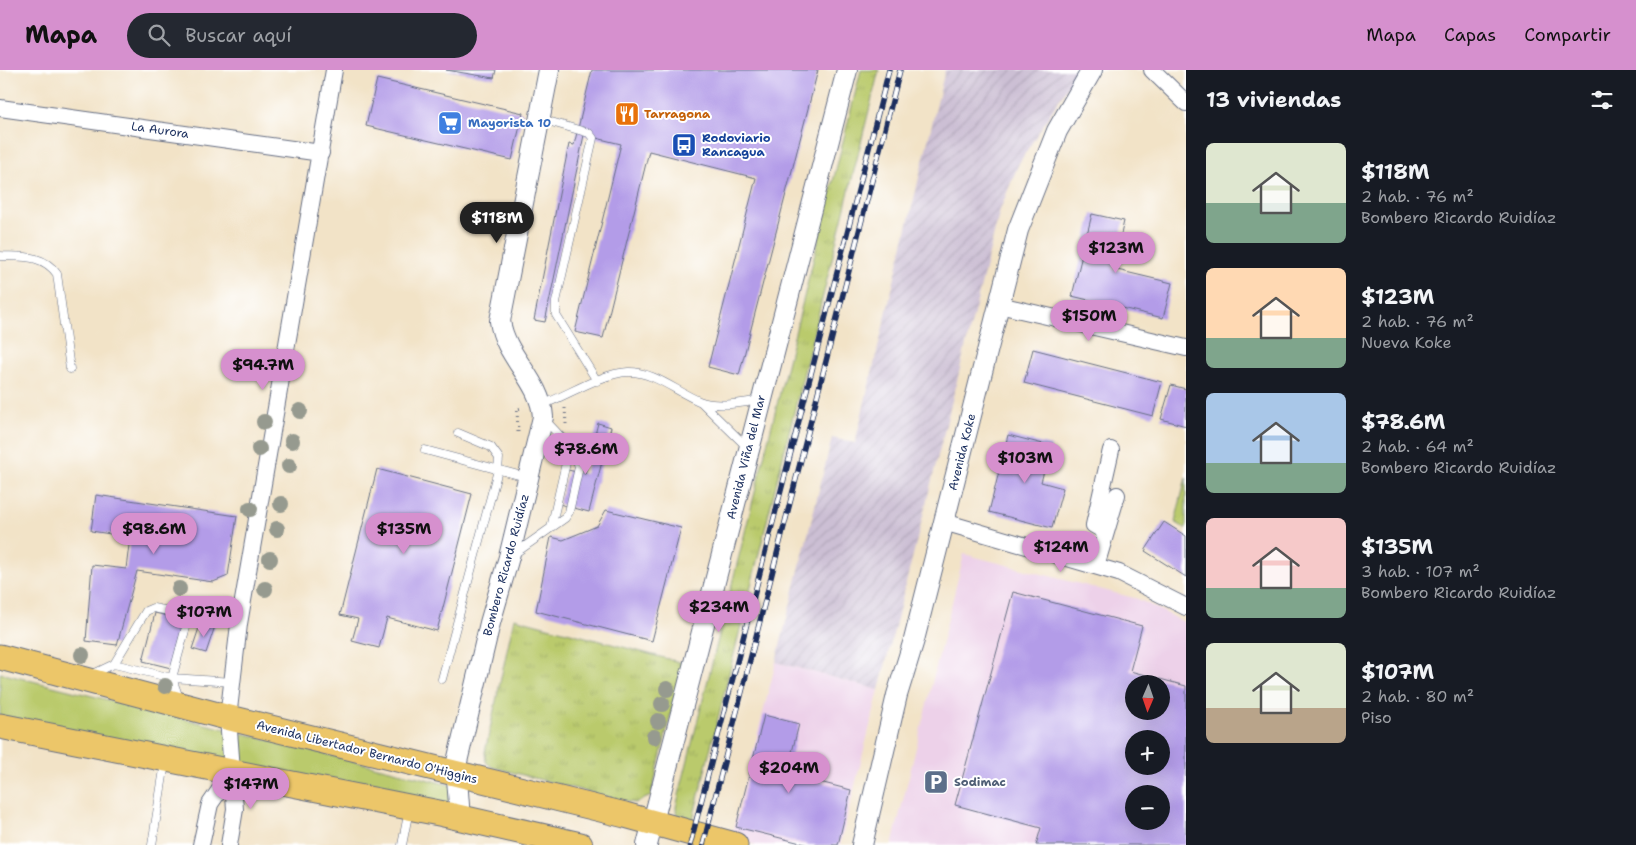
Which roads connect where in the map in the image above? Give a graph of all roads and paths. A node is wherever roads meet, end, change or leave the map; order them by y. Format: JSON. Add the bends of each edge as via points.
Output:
{"nodes":[{"id":1,"x":334,"y":70,"type":"edge"},
{"id":2,"x":549,"y":70,"type":"edge"},
{"id":3,"x":847,"y":70,"type":"edge"},
{"id":4,"x":1092,"y":70,"type":"edge"},
{"id":5,"x":1152,"y":70,"type":"edge"},
{"id":6,"x":1186,"y":103,"type":"edge"},
{"id":7,"x":0,"y":108,"type":"edge"},
{"id":8,"x":538,"y":118,"type":"junction"},
{"id":9,"x":321,"y":153,"type":"junction"},
{"id":10,"x":0,"y":256,"type":"edge"},
{"id":11,"x":998,"y":305,"type":"junction"},
{"id":12,"x":1186,"y":348,"type":"edge"},
{"id":13,"x":70,"y":369,"type":"dead end"},
{"id":14,"x":597,"y":381,"type":"junction"},
{"id":15,"x":563,"y":397,"type":"junction"},
{"id":16,"x":760,"y":400,"type":"junction"},
{"id":17,"x":700,"y":402,"type":"junction"},
{"id":18,"x":543,"y":411,"type":"junction"},
{"id":19,"x":458,"y":434,"type":"dead end"},
{"id":20,"x":563,"y":441,"type":"junction"},
{"id":21,"x":748,"y":448,"type":"junction"},
{"id":22,"x":425,"y":450,"type":"dead end"},
{"id":23,"x":569,"y":450,"type":"junction"},
{"id":24,"x":1111,"y":450,"type":"dead end"},
{"id":25,"x":498,"y":470,"type":"junction"},
{"id":26,"x":528,"y":478,"type":"junction"},
{"id":27,"x":1117,"y":495,"type":"dead end"},
{"id":28,"x":944,"y":522,"type":"junction"},
{"id":29,"x":551,"y":528,"type":"junction"},
{"id":30,"x":1106,"y":532,"type":"junction"},
{"id":31,"x":509,"y":557,"type":"junction"},
{"id":32,"x":1096,"y":566,"type":"junction"},
{"id":33,"x":1186,"y":607,"type":"edge"},
{"id":34,"x":189,"y":616,"type":"junction"},
{"id":35,"x":239,"y":624,"type":"junction"},
{"id":36,"x":0,"y":657,"type":"edge"},
{"id":37,"x":114,"y":664,"type":"junction"},
{"id":38,"x":172,"y":678,"type":"junction"},
{"id":39,"x":442,"y":679,"type":"dead end"},
{"id":40,"x":82,"y":680,"type":"junction"},
{"id":41,"x":233,"y":682,"type":"junction"},
{"id":42,"x":181,"y":705,"type":"junction"},
{"id":43,"x":228,"y":718,"type":"junction"},
{"id":44,"x":0,"y":726,"type":"edge"},
{"id":45,"x":166,"y":759,"type":"junction"},
{"id":46,"x":232,"y":772,"type":"junction"},
{"id":47,"x":455,"y":774,"type":"junction"},
{"id":48,"x":410,"y":807,"type":"junction"},
{"id":49,"x":460,"y":818,"type":"junction"},
{"id":50,"x":650,"y":834,"type":"edge"},
{"id":51,"x":152,"y":845,"type":"edge"},
{"id":52,"x":201,"y":845,"type":"edge"},
{"id":53,"x":229,"y":845,"type":"edge"},
{"id":54,"x":402,"y":845,"type":"edge"},
{"id":55,"x":580,"y":845,"type":"edge"},
{"id":56,"x":735,"y":845,"type":"edge"},
{"id":57,"x":862,"y":845,"type":"edge"}],
"edges":[{"from":1,"to":9,"type":"street"},
{"from":2,"to":8,"type":"street"},
{"from":3,"to":16,"type":"street","name":"Avenida Viña del Mar"},
{"from":4,"to":11,"type":"street","name":"Avenida Koke","via":[[1057,131],[1018,230]]},
{"from":5,"to":6,"type":"street"},
{"from":7,"to":9,"type":"street","name":"La Aurora"},
{"from":8,"to":14,"type":"lane","via":[[590,133],[593,138],[556,302],[556,315]]},
{"from":8,"to":18,"type":"street","via":[[500,321],[507,345]]},
{"from":9,"to":35,"type":"street"},
{"from":10,"to":13,"type":"lane","via":[[43,260],[57,274]]},
{"from":11,"to":12,"type":"street"},
{"from":11,"to":28,"type":"street","name":"Avenida Koke"},
{"from":14,"to":15,"type":"lane"},
{"from":14,"to":17,"type":"lane","via":[[629,372],[641,374]]},
{"from":15,"to":18,"type":"lane"},
{"from":15,"to":20,"type":"path","via":[[566,417]]},
{"from":16,"to":17,"type":"lane","via":[[730,404]]},
{"from":16,"to":21,"type":"street","name":"Avenida Viña del Mar"},
{"from":17,"to":21,"type":"lane"},
{"from":18,"to":20,"type":"lane"},
{"from":18,"to":26,"type":"street","name":"Bombero Ricardo Ruidíaz"},
{"from":19,"to":25,"type":"lane","via":[[497,452]]},
{"from":20,"to":23,"type":"lane"},
{"from":21,"to":50,"type":"street","name":"Avenida Viña del Mar"},
{"from":22,"to":25,"type":"lane"},
{"from":23,"to":29,"type":"lane"},
{"from":23,"to":29,"type":"lane","via":[[579,467],[571,503],[565,518]]},
{"from":24,"to":30,"type":"street","via":[[1094,525]]},
{"from":25,"to":26,"type":"lane"},
{"from":25,"to":39,"type":"lane"},
{"from":26,"to":31,"type":"street","name":"Bombero Ricardo Ruidíaz"},
{"from":27,"to":30,"type":"street"},
{"from":28,"to":32,"type":"street"},
{"from":28,"to":57,"type":"street","name":"Avenida Koke","via":[[897,695]]},
{"from":29,"to":31,"type":"lane"},
{"from":30,"to":32,"type":"street"},
{"from":31,"to":47,"type":"street","name":"Bombero Ricardo Ruidíaz"},
{"from":32,"to":33,"type":"street","via":[[1130,577]]},
{"from":34,"to":35,"type":"lane"},
{"from":34,"to":37,"type":"lane","via":[[153,608],[146,611]]},
{"from":34,"to":38,"type":"lane"},
{"from":35,"to":41,"type":"street"},
{"from":36,"to":40,"type":"main road","name":"Avenida Libertador Bernardo O'Higgins"},
{"from":37,"to":38,"type":"lane"},
{"from":37,"to":40,"type":"lane"},
{"from":38,"to":41,"type":"lane"},
{"from":38,"to":42,"type":"lane"},
{"from":40,"to":42,"type":"main road","name":"Avenida Libertador Bernardo O'Higgins"},
{"from":41,"to":43,"type":"street"},
{"from":42,"to":43,"type":"main road","name":"Avenida Libertador Bernardo O'Higgins"},
{"from":43,"to":46,"type":"street"},
{"from":43,"to":47,"type":"main road","name":"Avenida Libertador Bernardo O'Higgins"},
{"from":44,"to":45,"type":"main road"},
{"from":45,"to":46,"type":"main road"},
{"from":45,"to":51,"type":"lane"},
{"from":46,"to":48,"type":"main road"},
{"from":46,"to":52,"type":"street","via":[[210,804]]},
{"from":46,"to":53,"type":"street","via":[[235,809]]},
{"from":47,"to":49,"type":"street","name":"Bombero Ricardo Ruidíaz"},
{"from":47,"to":50,"type":"main road","name":"Avenida Libertador Bernardo O'Higgins"},
{"from":48,"to":49,"type":"main road"},
{"from":48,"to":54,"type":"lane"},
{"from":49,"to":55,"type":"main road"},
{"from":50,"to":56,"type":"main road","name":"Avenida Libertador Bernardo O'Higgins"}]}
